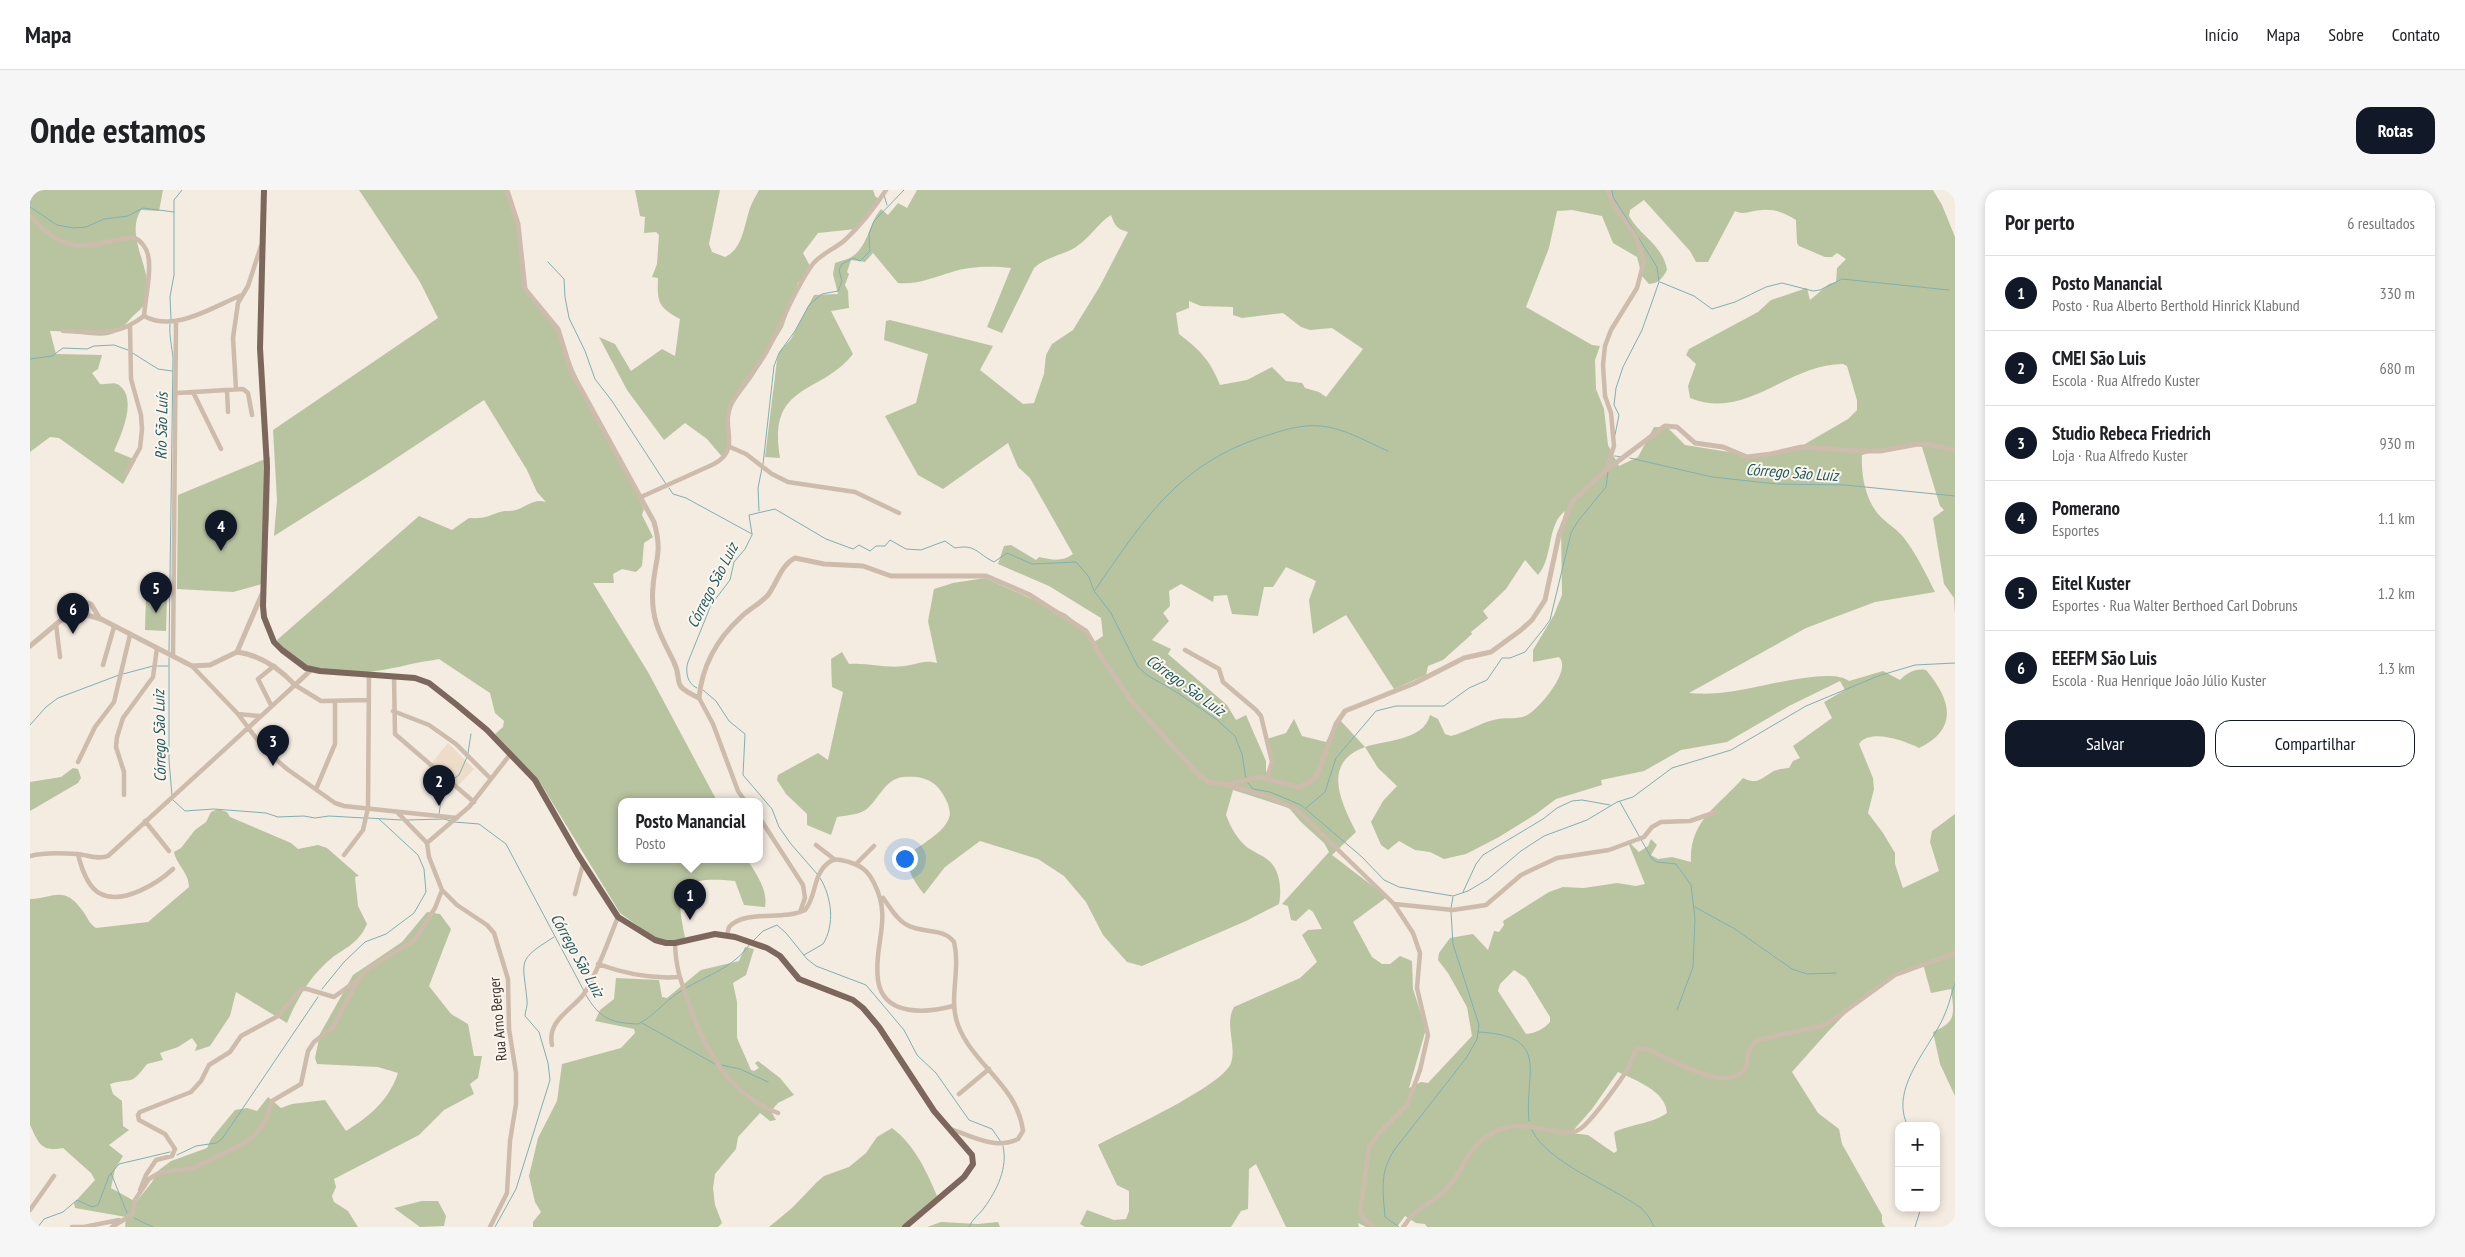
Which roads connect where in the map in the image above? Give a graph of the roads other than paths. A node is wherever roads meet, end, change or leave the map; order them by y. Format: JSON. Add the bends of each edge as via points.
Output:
{"nodes":[{"id":1,"x":266,"y":190,"type":"edge"},
{"id":2,"x":507,"y":190,"type":"edge"},
{"id":3,"x":886,"y":190,"type":"edge"},
{"id":4,"x":1608,"y":190,"type":"edge"},
{"id":5,"x":30,"y":216,"type":"edge"},
{"id":6,"x":262,"y":243,"type":"junction"},
{"id":7,"x":242,"y":295,"type":"junction"},
{"id":8,"x":144,"y":316,"type":"junction"},
{"id":9,"x":173,"y":322,"type":"junction"},
{"id":10,"x":130,"y":326,"type":"junction"},
{"id":11,"x":63,"y":331,"type":"dead end"},
{"id":12,"x":236,"y":389,"type":"junction"},
{"id":13,"x":227,"y":390,"type":"junction"},
{"id":14,"x":193,"y":392,"type":"junction"},
{"id":15,"x":177,"y":393,"type":"junction"},
{"id":16,"x":228,"y":412,"type":"dead end"},
{"id":17,"x":252,"y":414,"type":"dead end"},
{"id":18,"x":730,"y":447,"type":"junction"},
{"id":19,"x":221,"y":449,"type":"dead end"},
{"id":20,"x":1955,"y":450,"type":"edge"},
{"id":21,"x":1605,"y":471,"type":"junction"},
{"id":22,"x":126,"y":472,"type":"dead end"},
{"id":23,"x":641,"y":497,"type":"junction"},
{"id":24,"x":899,"y":512,"type":"dead end"},
{"id":25,"x":265,"y":589,"type":"junction"},
{"id":26,"x":78,"y":600,"type":"junction"},
{"id":27,"x":89,"y":603,"type":"junction"},
{"id":28,"x":78,"y":614,"type":"junction"},
{"id":29,"x":87,"y":614,"type":"junction"},
{"id":30,"x":62,"y":620,"type":"junction"},
{"id":31,"x":101,"y":620,"type":"junction"},
{"id":32,"x":56,"y":624,"type":"junction"},
{"id":33,"x":114,"y":627,"type":"junction"},
{"id":34,"x":130,"y":635,"type":"junction"},
{"id":35,"x":30,"y":646,"type":"edge"},
{"id":36,"x":159,"y":649,"type":"junction"},
{"id":37,"x":1186,"y":650,"type":"dead end"},
{"id":38,"x":237,"y":652,"type":"junction"},
{"id":39,"x":172,"y":656,"type":"junction"},
{"id":40,"x":60,"y":658,"type":"dead end"},
{"id":41,"x":103,"y":665,"type":"dead end"},
{"id":42,"x":192,"y":666,"type":"junction"},
{"id":43,"x":274,"y":666,"type":"junction"},
{"id":44,"x":311,"y":670,"type":"junction"},
{"id":45,"x":369,"y":675,"type":"junction"},
{"id":46,"x":394,"y":676,"type":"junction"},
{"id":47,"x":294,"y":685,"type":"junction"},
{"id":48,"x":699,"y":698,"type":"junction"},
{"id":49,"x":368,"y":700,"type":"junction"},
{"id":50,"x":335,"y":702,"type":"junction"},
{"id":51,"x":271,"y":705,"type":"junction"},
{"id":52,"x":393,"y":711,"type":"junction"},
{"id":53,"x":238,"y":714,"type":"junction"},
{"id":54,"x":259,"y":716,"type":"junction"},
{"id":55,"x":248,"y":726,"type":"junction"},
{"id":56,"x":509,"y":756,"type":"junction"},
{"id":57,"x":78,"y":762,"type":"dead end"},
{"id":58,"x":490,"y":778,"type":"junction"},
{"id":59,"x":1267,"y":778,"type":"junction"},
{"id":60,"x":1227,"y":785,"type":"junction"},
{"id":61,"x":316,"y":789,"type":"junction"},
{"id":62,"x":124,"y":795,"type":"dead end"},
{"id":63,"x":743,"y":798,"type":"edge"},
{"id":64,"x":474,"y":802,"type":"junction"},
{"id":65,"x":368,"y":810,"type":"junction"},
{"id":66,"x":1716,"y":812,"type":"dead end"},
{"id":67,"x":398,"y":813,"type":"junction"},
{"id":68,"x":457,"y":818,"type":"junction"},
{"id":69,"x":145,"y":821,"type":"junction"},
{"id":70,"x":763,"y":823,"type":"edge"},
{"id":71,"x":426,"y":843,"type":"junction"},
{"id":72,"x":816,"y":845,"type":"dead end"},
{"id":73,"x":874,"y":846,"type":"dead end"},
{"id":74,"x":169,"y":851,"type":"dead end"},
{"id":75,"x":78,"y":854,"type":"junction"},
{"id":76,"x":344,"y":855,"type":"dead end"},
{"id":77,"x":30,"y":856,"type":"edge"},
{"id":78,"x":834,"y":859,"type":"junction"},
{"id":79,"x":584,"y":863,"type":"junction"},
{"id":80,"x":856,"y":864,"type":"junction"},
{"id":81,"x":173,"y":869,"type":"dead end"},
{"id":82,"x":442,"y":890,"type":"junction"},
{"id":83,"x":575,"y":894,"type":"dead end"},
{"id":84,"x":882,"y":897,"type":"junction"},
{"id":85,"x":1394,"y":904,"type":"junction"},
{"id":86,"x":800,"y":912,"type":"junction"},
{"id":87,"x":618,"y":917,"type":"junction"},
{"id":88,"x":727,"y":935,"type":"junction"},
{"id":89,"x":675,"y":943,"type":"junction"},
{"id":90,"x":1955,"y":953,"type":"edge"},
{"id":91,"x":598,"y":964,"type":"junction"},
{"id":92,"x":678,"y":977,"type":"junction"},
{"id":93,"x":358,"y":980,"type":"junction"},
{"id":94,"x":953,"y":1006,"type":"junction"},
{"id":95,"x":552,"y":1045,"type":"dead end"},
{"id":96,"x":989,"y":1069,"type":"junction"},
{"id":97,"x":959,"y":1094,"type":"dead end"},
{"id":98,"x":778,"y":1113,"type":"dead end"},
{"id":99,"x":951,"y":1129,"type":"junction"},
{"id":100,"x":54,"y":1176,"type":"dead end"},
{"id":101,"x":141,"y":1191,"type":"junction"},
{"id":102,"x":30,"y":1210,"type":"edge"},
{"id":103,"x":122,"y":1219,"type":"junction"},
{"id":104,"x":72,"y":1227,"type":"edge"},
{"id":105,"x":112,"y":1227,"type":"edge"},
{"id":106,"x":490,"y":1227,"type":"edge"},
{"id":107,"x":905,"y":1227,"type":"edge"},
{"id":108,"x":1374,"y":1227,"type":"edge"},
{"id":109,"x":1403,"y":1227,"type":"edge"}],
"edges":[{"from":1,"to":6,"type":"main road"},
{"from":2,"to":23,"type":"street","via":[[518,224],[525,289],[558,329],[571,370]]},
{"from":3,"to":18,"type":"street","via":[[846,239],[820,257],[809,270],[764,356],[731,404],[727,420]]},
{"from":4,"to":21,"type":"street","via":[[1612,202],[1636,237],[1644,261],[1637,288],[1605,346],[1603,365],[1614,446]]},
{"from":5,"to":8,"type":"street","via":[[54,237],[74,246],[102,245],[134,238],[143,244],[149,259]]},
{"from":6,"to":7,"type":"street"},
{"from":6,"to":25,"type":"main road","via":[[260,348],[267,467]]},
{"from":7,"to":9,"type":"street"},
{"from":7,"to":12,"type":"street","via":[[233,338]]},
{"from":8,"to":9,"type":"street","via":[[158,322]]},
{"from":8,"to":10,"type":"street"},
{"from":9,"to":15,"type":"street"},
{"from":10,"to":11,"type":"street","via":[[115,333]]},
{"from":10,"to":22,"type":"street","via":[[131,379],[142,429],[140,448]]},
{"from":12,"to":13,"type":"street"},
{"from":12,"to":17,"type":"street","via":[[247,392]]},
{"from":13,"to":14,"type":"street"},
{"from":13,"to":16,"type":"street"},
{"from":14,"to":15,"type":"street"},
{"from":14,"to":19,"type":"street"},
{"from":15,"to":39,"type":"street"},
{"from":18,"to":23,"type":"street","via":[[721,460]]},
{"from":18,"to":24,"type":"street","via":[[788,482],[855,492]]},
{"from":20,"to":21,"type":"street","via":[[1918,444],[1880,451],[1802,447],[1747,457],[1723,447],[1695,443],[1681,430],[1671,426],[1661,429]]},
{"from":21,"to":59,"type":"street","via":[[1572,502],[1559,534],[1545,600],[1532,620],[1491,652],[1464,658],[1415,683],[1345,711],[1336,724],[1316,775],[1309,783],[1298,787]]},
{"from":23,"to":48,"type":"street","via":[[654,522],[660,546],[653,587],[656,627],[676,668],[678,685]]},
{"from":25,"to":38,"type":"street"},
{"from":25,"to":44,"type":"main road","via":[[264,616],[274,642],[293,660]]},
{"from":26,"to":27,"type":"street"},
{"from":26,"to":28,"type":"street"},
{"from":26,"to":30,"type":"street","via":[[65,608]]},
{"from":27,"to":29,"type":"street"},
{"from":27,"to":31,"type":"street"},
{"from":28,"to":29,"type":"street"},
{"from":28,"to":30,"type":"street"},
{"from":29,"to":31,"type":"street"},
{"from":30,"to":32,"type":"street"},
{"from":31,"to":33,"type":"street"},
{"from":32,"to":35,"type":"street"},
{"from":32,"to":40,"type":"street"},
{"from":33,"to":34,"type":"street"},
{"from":33,"to":41,"type":"street"},
{"from":34,"to":36,"type":"street"},
{"from":34,"to":57,"type":"street","via":[[114,702],[95,727]]},
{"from":36,"to":39,"type":"street"},
{"from":36,"to":62,"type":"street","via":[[150,682],[119,729],[116,747],[124,772]]},
{"from":37,"to":59,"type":"street","via":[[1219,670],[1223,682],[1261,716],[1272,762]]},
{"from":38,"to":42,"type":"street","via":[[210,665]]},
{"from":38,"to":43,"type":"street"},
{"from":39,"to":42,"type":"street"},
{"from":42,"to":53,"type":"street"},
{"from":43,"to":47,"type":"street"},
{"from":43,"to":51,"type":"street","via":[[258,679]]},
{"from":44,"to":45,"type":"main road"},
{"from":44,"to":47,"type":"street"},
{"from":45,"to":46,"type":"main road"},
{"from":45,"to":49,"type":"street"},
{"from":46,"to":52,"type":"street"},
{"from":46,"to":56,"type":"main road","via":[[428,683],[487,730]]},
{"from":47,"to":50,"type":"street","via":[[320,700]]},
{"from":47,"to":51,"type":"street"},
{"from":48,"to":60,"type":"street","via":[[702,674],[725,634],[741,616],[764,600],[786,565],[795,558],[824,564],[855,564],[891,576],[986,576],[1030,595],[1086,631],[1146,719],[1200,776],[1210,782]]},
{"from":48,"to":63,"type":"street"},
{"from":49,"to":50,"type":"street"},
{"from":49,"to":65,"type":"street"},
{"from":50,"to":61,"type":"street","via":[[334,744]]},
{"from":51,"to":54,"type":"street"},
{"from":52,"to":58,"type":"street","via":[[429,725],[456,744]]},
{"from":52,"to":64,"type":"street","via":[[397,736]]},
{"from":53,"to":54,"type":"street"},
{"from":53,"to":55,"type":"street"},
{"from":54,"to":55,"type":"street"},
{"from":55,"to":61,"type":"street","via":[[265,750]]},
{"from":55,"to":69,"type":"street"},
{"from":56,"to":58,"type":"street"},
{"from":56,"to":79,"type":"main road","via":[[535,780]]},
{"from":58,"to":64,"type":"street"},
{"from":59,"to":60,"type":"street"},
{"from":60,"to":85,"type":"street","via":[[1296,809]]},
{"from":61,"to":65,"type":"street","via":[[339,804]]},
{"from":64,"to":68,"type":"street"},
{"from":65,"to":67,"type":"street"},
{"from":65,"to":76,"type":"street","via":[[365,824]]},
{"from":66,"to":85,"type":"street","via":[[1690,822],[1660,822],[1644,837],[1620,847],[1546,862],[1521,875],[1480,908],[1453,910]]},
{"from":67,"to":68,"type":"street"},
{"from":67,"to":71,"type":"street"},
{"from":68,"to":71,"type":"street"},
{"from":69,"to":74,"type":"street"},
{"from":69,"to":75,"type":"street","via":[[108,856],[100,858]]},
{"from":70,"to":86,"type":"street","via":[[804,885],[806,898]]},
{"from":71,"to":82,"type":"street","name":"Rua Arno Berger"},
{"from":72,"to":78,"type":"street"},
{"from":73,"to":80,"type":"street"},
{"from":75,"to":77,"type":"street"},
{"from":75,"to":81,"type":"street","via":[[88,879],[105,896],[137,893],[163,879]]},
{"from":78,"to":80,"type":"street"},
{"from":78,"to":86,"type":"street","via":[[817,876],[808,906]]},
{"from":79,"to":83,"type":"street"},
{"from":79,"to":87,"type":"main road"},
{"from":80,"to":84,"type":"street","via":[[867,870]]},
{"from":82,"to":93,"type":"street","via":[[435,908],[414,940],[369,968]]},
{"from":82,"to":106,"type":"street","name":"Rua Arno Berger","via":[[466,913],[491,929],[502,955],[510,988],[509,1029],[516,1073],[516,1104],[507,1193]]},
{"from":84,"to":94,"type":"street","via":[[904,924],[919,930],[943,932],[954,942],[957,967]]},
{"from":84,"to":94,"type":"street","via":[[878,966],[881,990],[902,1009],[915,1012]]},
{"from":85,"to":108,"type":"street","via":[[1413,933],[1420,953],[1417,988],[1428,1034],[1407,1106],[1368,1147],[1360,1212]]},
{"from":86,"to":88,"type":"street","via":[[740,920],[729,927]]},
{"from":87,"to":89,"type":"main road","via":[[655,940]]},
{"from":87,"to":91,"type":"street"},
{"from":88,"to":89,"type":"main road","via":[[702,935]]},
{"from":88,"to":99,"type":"main road","via":[[780,956],[799,979],[864,1008],[934,1111]]},
{"from":89,"to":92,"type":"street"},
{"from":90,"to":109,"type":"street","via":[[1895,975],[1821,1026],[1757,1040],[1747,1053],[1746,1068],[1728,1077],[1713,1078],[1647,1049],[1637,1049],[1621,1078],[1582,1128],[1569,1133],[1523,1124],[1497,1130],[1468,1153],[1460,1173],[1450,1186],[1415,1212]]},
{"from":91,"to":92,"type":"street","via":[[619,972]]},
{"from":91,"to":95,"type":"street","via":[[584,994],[556,1022],[551,1034]]},
{"from":92,"to":98,"type":"street","via":[[709,1052],[726,1076],[751,1100]]},
{"from":93,"to":101,"type":"street","via":[[333,1027],[308,1051],[302,1084],[272,1101],[266,1121],[253,1136],[212,1161],[185,1171],[154,1175]]},
{"from":93,"to":101,"type":"street","via":[[334,997],[301,990],[278,1016],[241,1036],[230,1052],[209,1065],[191,1092],[140,1112],[139,1120],[165,1134],[175,1149],[172,1156],[153,1163]]},
{"from":94,"to":96,"type":"street","via":[[963,1036]]},
{"from":96,"to":97,"type":"street"},
{"from":96,"to":99,"type":"street","via":[[1019,1110],[1024,1131],[1011,1142],[988,1143]]},
{"from":99,"to":107,"type":"main road","via":[[972,1155],[971,1170]]},
{"from":100,"to":102,"type":"street"},
{"from":101,"to":103,"type":"street","via":[[133,1203],[133,1214]]},
{"from":103,"to":104,"type":"street"},
{"from":103,"to":105,"type":"street"}]}
